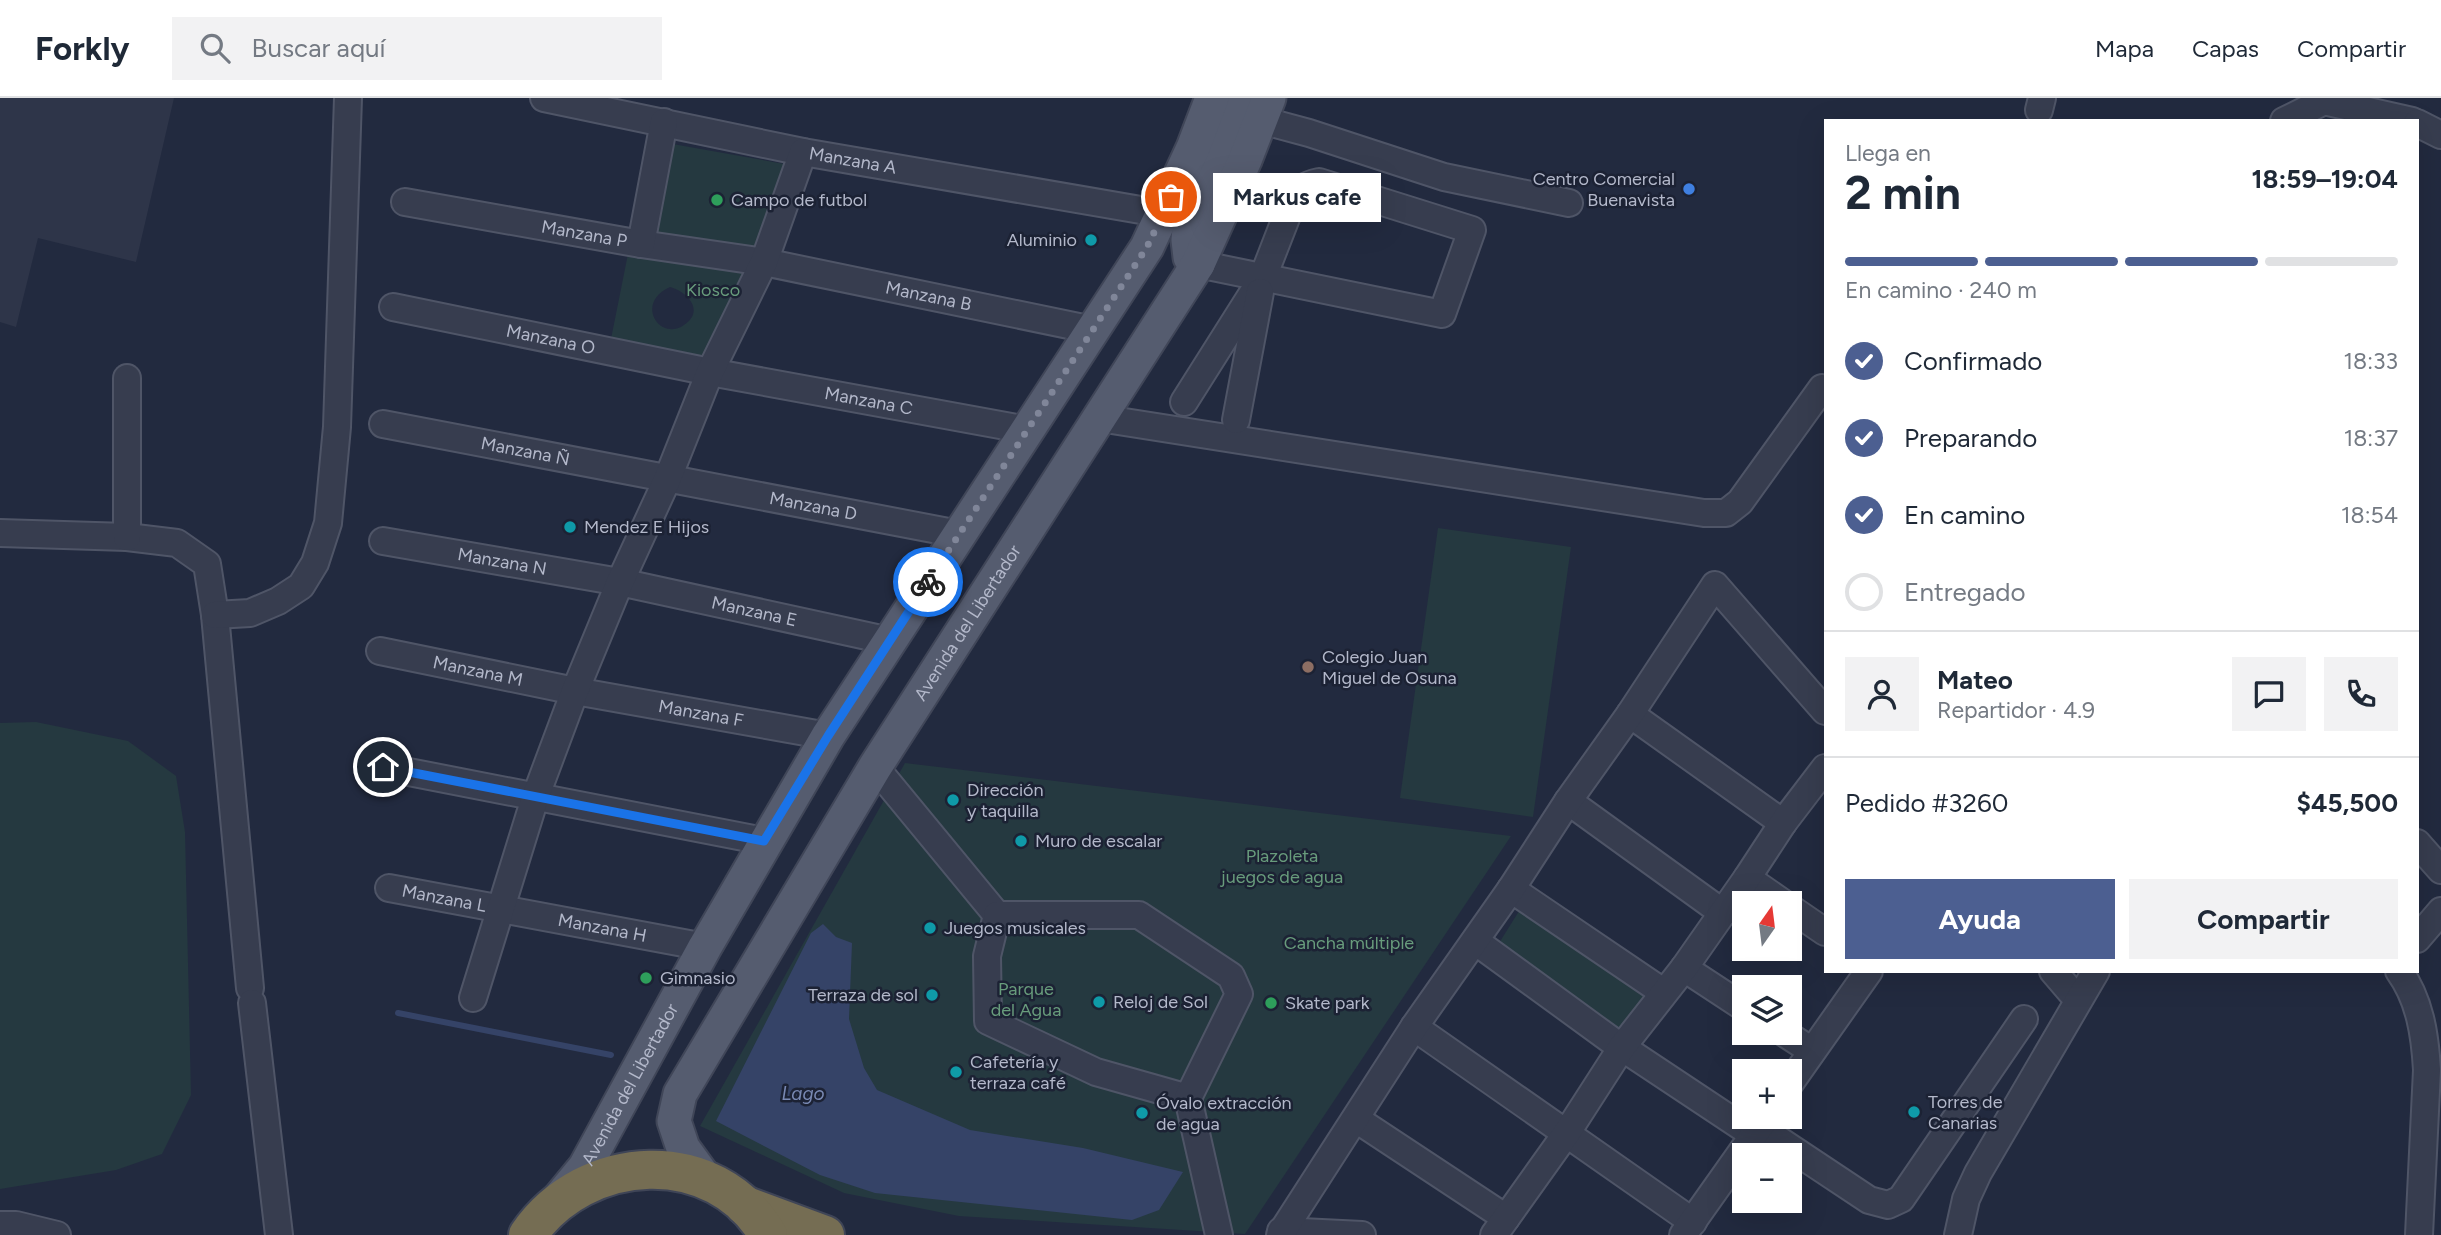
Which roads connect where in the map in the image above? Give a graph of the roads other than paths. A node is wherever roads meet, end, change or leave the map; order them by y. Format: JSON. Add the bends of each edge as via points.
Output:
{"nodes":[{"id":1,"x":348,"y":98,"type":"edge"},
{"id":2,"x":544,"y":98,"type":"edge"},
{"id":3,"x":1212,"y":98,"type":"edge"},
{"id":4,"x":1236,"y":98,"type":"edge"},
{"id":5,"x":1265,"y":109,"type":"edge"},
{"id":6,"x":2288,"y":119,"type":"edge"},
{"id":7,"x":2402,"y":119,"type":"edge"},
{"id":8,"x":664,"y":122,"type":"junction"},
{"id":9,"x":2419,"y":124,"type":"edge"},
{"id":10,"x":2441,"y":135,"type":"edge"},
{"id":11,"x":803,"y":152,"type":"junction"},
{"id":12,"x":405,"y":202,"type":"dead end"},
{"id":13,"x":1569,"y":203,"type":"dead end"},
{"id":14,"x":1164,"y":214,"type":"junction"},
{"id":15,"x":641,"y":244,"type":"junction"},
{"id":16,"x":764,"y":262,"type":"junction"},
{"id":17,"x":1198,"y":264,"type":"junction"},
{"id":18,"x":1263,"y":277,"type":"junction"},
{"id":19,"x":393,"y":307,"type":"dead end"},
{"id":20,"x":1093,"y":330,"type":"junction"},
{"id":21,"x":710,"y":372,"type":"junction"},
{"id":22,"x":127,"y":378,"type":"dead end"},
{"id":23,"x":1822,"y":388,"type":"dead end"},
{"id":24,"x":1184,"y":402,"type":"dead end"},
{"id":25,"x":1099,"y":418,"type":"junction"},
{"id":26,"x":1236,"y":420,"type":"dead end"},
{"id":27,"x":383,"y":424,"type":"dead end"},
{"id":28,"x":1028,"y":430,"type":"junction"},
{"id":29,"x":667,"y":480,"type":"junction"},
{"id":30,"x":0,"y":533,"type":"edge"},
{"id":31,"x":960,"y":534,"type":"junction"},
{"id":32,"x":127,"y":537,"type":"junction"},
{"id":33,"x":383,"y":541,"type":"dead end"},
{"id":34,"x":620,"y":582,"type":"junction"},
{"id":35,"x":215,"y":615,"type":"junction"},
{"id":36,"x":890,"y":641,"type":"junction"},
{"id":37,"x":380,"y":651,"type":"dead end"},
{"id":38,"x":575,"y":691,"type":"junction"},
{"id":39,"x":1824,"y":710,"type":"edge"},
{"id":40,"x":1630,"y":714,"type":"junction"},
{"id":41,"x":828,"y":736,"type":"junction"},
{"id":42,"x":383,"y":767,"type":"dead end"},
{"id":43,"x":875,"y":767,"type":"junction"},
{"id":44,"x":1820,"y":787,"type":"edge"},
{"id":45,"x":535,"y":798,"type":"junction"},
{"id":46,"x":1568,"y":801,"type":"junction"},
{"id":47,"x":1783,"y":822,"type":"junction"},
{"id":48,"x":764,"y":841,"type":"junction"},
{"id":49,"x":2419,"y":845,"type":"edge"},
{"id":50,"x":2441,"y":870,"type":"edge"},
{"id":51,"x":1747,"y":878,"type":"junction"},
{"id":52,"x":389,"y":888,"type":"dead end"},
{"id":53,"x":1511,"y":889,"type":"junction"},
{"id":54,"x":1766,"y":891,"type":"edge"},
{"id":55,"x":500,"y":908,"type":"junction"},
{"id":56,"x":2441,"y":911,"type":"edge"},
{"id":57,"x":1723,"y":913,"type":"junction"},
{"id":58,"x":997,"y":915,"type":"junction"},
{"id":59,"x":1802,"y":916,"type":"edge"},
{"id":60,"x":1824,"y":931,"type":"edge"},
{"id":61,"x":2419,"y":937,"type":"edge"},
{"id":62,"x":1475,"y":941,"type":"junction"},
{"id":63,"x":705,"y":947,"type":"junction"},
{"id":64,"x":1684,"y":968,"type":"junction"},
{"id":65,"x":1867,"y":973,"type":"edge"},
{"id":66,"x":2055,"y":973,"type":"edge"},
{"id":67,"x":2095,"y":973,"type":"edge"},
{"id":68,"x":2401,"y":973,"type":"edge"},
{"id":69,"x":1663,"y":992,"type":"junction"},
{"id":70,"x":2071,"y":992,"type":"dead end"},
{"id":71,"x":472,"y":998,"type":"dead end"},
{"id":72,"x":1732,"y":999,"type":"edge"},
{"id":73,"x":2024,"y":1019,"type":"dead end"},
{"id":74,"x":1414,"y":1027,"type":"junction"},
{"id":75,"x":1802,"y":1044,"type":"edge"},
{"id":76,"x":1622,"y":1047,"type":"junction"},
{"id":77,"x":1812,"y":1051,"type":"junction"},
{"id":78,"x":1802,"y":1066,"type":"edge"},
{"id":79,"x":1188,"y":1098,"type":"junction"},
{"id":80,"x":1732,"y":1110,"type":"edge"},
{"id":81,"x":1356,"y":1119,"type":"junction"},
{"id":82,"x":1758,"y":1129,"type":"edge"},
{"id":83,"x":1764,"y":1129,"type":"edge"},
{"id":84,"x":1566,"y":1134,"type":"junction"},
{"id":85,"x":707,"y":1181,"type":"junction"},
{"id":86,"x":743,"y":1205,"type":"junction"},
{"id":87,"x":536,"y":1223,"type":"edge"},
{"id":88,"x":0,"y":1225,"type":"edge"},
{"id":89,"x":1500,"y":1227,"type":"edge"},
{"id":90,"x":1688,"y":1229,"type":"edge"},
{"id":91,"x":1280,"y":1233,"type":"edge"},
{"id":92,"x":57,"y":1235,"type":"edge"},
{"id":93,"x":279,"y":1235,"type":"edge"},
{"id":94,"x":768,"y":1235,"type":"edge"},
{"id":95,"x":825,"y":1235,"type":"edge"},
{"id":96,"x":1219,"y":1235,"type":"edge"},
{"id":97,"x":1362,"y":1235,"type":"edge"},
{"id":98,"x":1958,"y":1235,"type":"edge"},
{"id":99,"x":2419,"y":1235,"type":"edge"}],
"edges":[{"from":1,"to":35,"type":"street","via":[[337,427],[328,523],[315,563],[301,586],[250,613]]},
{"from":2,"to":8,"type":"street","name":"Manzana A"},
{"from":3,"to":14,"type":"main road","name":"Avenida del Libertador"},
{"from":4,"to":17,"type":"main road","via":[[1190,218],[1190,257]]},
{"from":5,"to":13,"type":"street","via":[[1309,133],[1444,177]]},
{"from":5,"to":17,"type":"main road","name":"Avenida del Libertador"},
{"from":6,"to":7,"type":"street","via":[[2324,101]]},
{"from":8,"to":11,"type":"street","name":"Manzana A"},
{"from":8,"to":15,"type":"street"},
{"from":9,"to":10,"type":"street"},
{"from":11,"to":14,"type":"street","name":"Manzana A"},
{"from":11,"to":16,"type":"street"},
{"from":12,"to":15,"type":"street","name":"Manzana P"},
{"from":14,"to":20,"type":"main road","name":"Avenida del Libertador"},
{"from":15,"to":16,"type":"street","name":"Manzana P"},
{"from":16,"to":20,"type":"street","name":"Manzana B"},
{"from":16,"to":21,"type":"street"},
{"from":17,"to":18,"type":"street"},
{"from":17,"to":25,"type":"main road","name":"Avenida del Libertador"},
{"from":18,"to":18,"type":"street","via":[[1442,314],[1472,230],[1319,182],[1308,184],[1293,200]]},
{"from":18,"to":24,"type":"street"},
{"from":18,"to":26,"type":"street"},
{"from":19,"to":21,"type":"street","name":"Manzana O"},
{"from":20,"to":28,"type":"main road","name":"Avenida del Libertador"},
{"from":21,"to":28,"type":"street","name":"Manzana C"},
{"from":21,"to":29,"type":"street"},
{"from":22,"to":32,"type":"street"},
{"from":23,"to":25,"type":"street","via":[[1740,502],[1726,513]]},
{"from":25,"to":43,"type":"main road","name":"Avenida del Libertador"},
{"from":27,"to":29,"type":"street","name":"Manzana Ñ"},
{"from":28,"to":31,"type":"main road","name":"Avenida del Libertador"},
{"from":29,"to":31,"type":"street","name":"Manzana D"},
{"from":29,"to":34,"type":"street"},
{"from":30,"to":32,"type":"street"},
{"from":31,"to":36,"type":"main road","name":"Avenida del Libertador"},
{"from":32,"to":35,"type":"street","via":[[177,542],[206,564]]},
{"from":33,"to":34,"type":"street","name":"Manzana N"},
{"from":34,"to":36,"type":"street","name":"Manzana E"},
{"from":34,"to":38,"type":"street"},
{"from":35,"to":93,"type":"street"},
{"from":36,"to":41,"type":"main road","name":"Avenida del Libertador"},
{"from":37,"to":38,"type":"street","name":"Manzana M"},
{"from":38,"to":41,"type":"street","name":"Manzana F"},
{"from":38,"to":45,"type":"street"},
{"from":39,"to":40,"type":"street","via":[[1715,585]]},
{"from":40,"to":46,"type":"street"},
{"from":40,"to":47,"type":"street"},
{"from":41,"to":48,"type":"main road","name":"Avenida del Libertador"},
{"from":42,"to":45,"type":"street"},
{"from":43,"to":58,"type":"street"},
{"from":43,"to":85,"type":"main road","name":"Avenida del Libertador","via":[[680,1094],[674,1121],[683,1148]]},
{"from":44,"to":47,"type":"street"},
{"from":45,"to":48,"type":"street"},
{"from":45,"to":55,"type":"street"},
{"from":46,"to":53,"type":"street"},
{"from":46,"to":57,"type":"street"},
{"from":47,"to":51,"type":"street"},
{"from":48,"to":63,"type":"main road","name":"Avenida del Libertador"},
{"from":49,"to":50,"type":"street"},
{"from":51,"to":54,"type":"street"},
{"from":51,"to":57,"type":"street"},
{"from":52,"to":55,"type":"street","name":"Manzana L"},
{"from":53,"to":62,"type":"street"},
{"from":53,"to":69,"type":"street"},
{"from":55,"to":63,"type":"street","name":"Manzana H"},
{"from":55,"to":71,"type":"street"},
{"from":56,"to":61,"type":"street"},
{"from":57,"to":64,"type":"street"},
{"from":58,"to":79,"type":"street","via":[[987,956],[988,1021],[1096,1072]]},
{"from":58,"to":79,"type":"street","via":[[1139,915],[1231,976],[1239,994]]},
{"from":59,"to":60,"type":"street"},
{"from":62,"to":74,"type":"street"},
{"from":62,"to":76,"type":"street"},
{"from":63,"to":87,"type":"main road","name":"Avenida del Libertador","via":[[585,1167]]},
{"from":64,"to":69,"type":"street"},
{"from":64,"to":72,"type":"street"},
{"from":65,"to":77,"type":"street"},
{"from":66,"to":70,"type":"street"},
{"from":67,"to":98,"type":"street","via":[[1978,1173]]},
{"from":68,"to":99,"type":"street","via":[[2421,1018],[2427,1070]]},
{"from":69,"to":76,"type":"street"},
{"from":73,"to":83,"type":"street","via":[[1901,1199],[1888,1205],[1869,1200]]},
{"from":74,"to":81,"type":"street"},
{"from":74,"to":84,"type":"street"},
{"from":75,"to":77,"type":"street"},
{"from":76,"to":80,"type":"street"},
{"from":76,"to":84,"type":"street"},
{"from":77,"to":78,"type":"street"},
{"from":79,"to":96,"type":"street"},
{"from":81,"to":89,"type":"street"},
{"from":81,"to":91,"type":"street"},
{"from":82,"to":90,"type":"street"},
{"from":84,"to":89,"type":"street"},
{"from":84,"to":90,"type":"street"},
{"from":85,"to":86,"type":"highway"},
{"from":85,"to":87,"type":"highway","via":[[655,1169],[603,1176],[578,1187]]},
{"from":86,"to":94,"type":"highway"},
{"from":86,"to":95,"type":"highway"},
{"from":88,"to":92,"type":"street"},
{"from":91,"to":97,"type":"street"}]}
